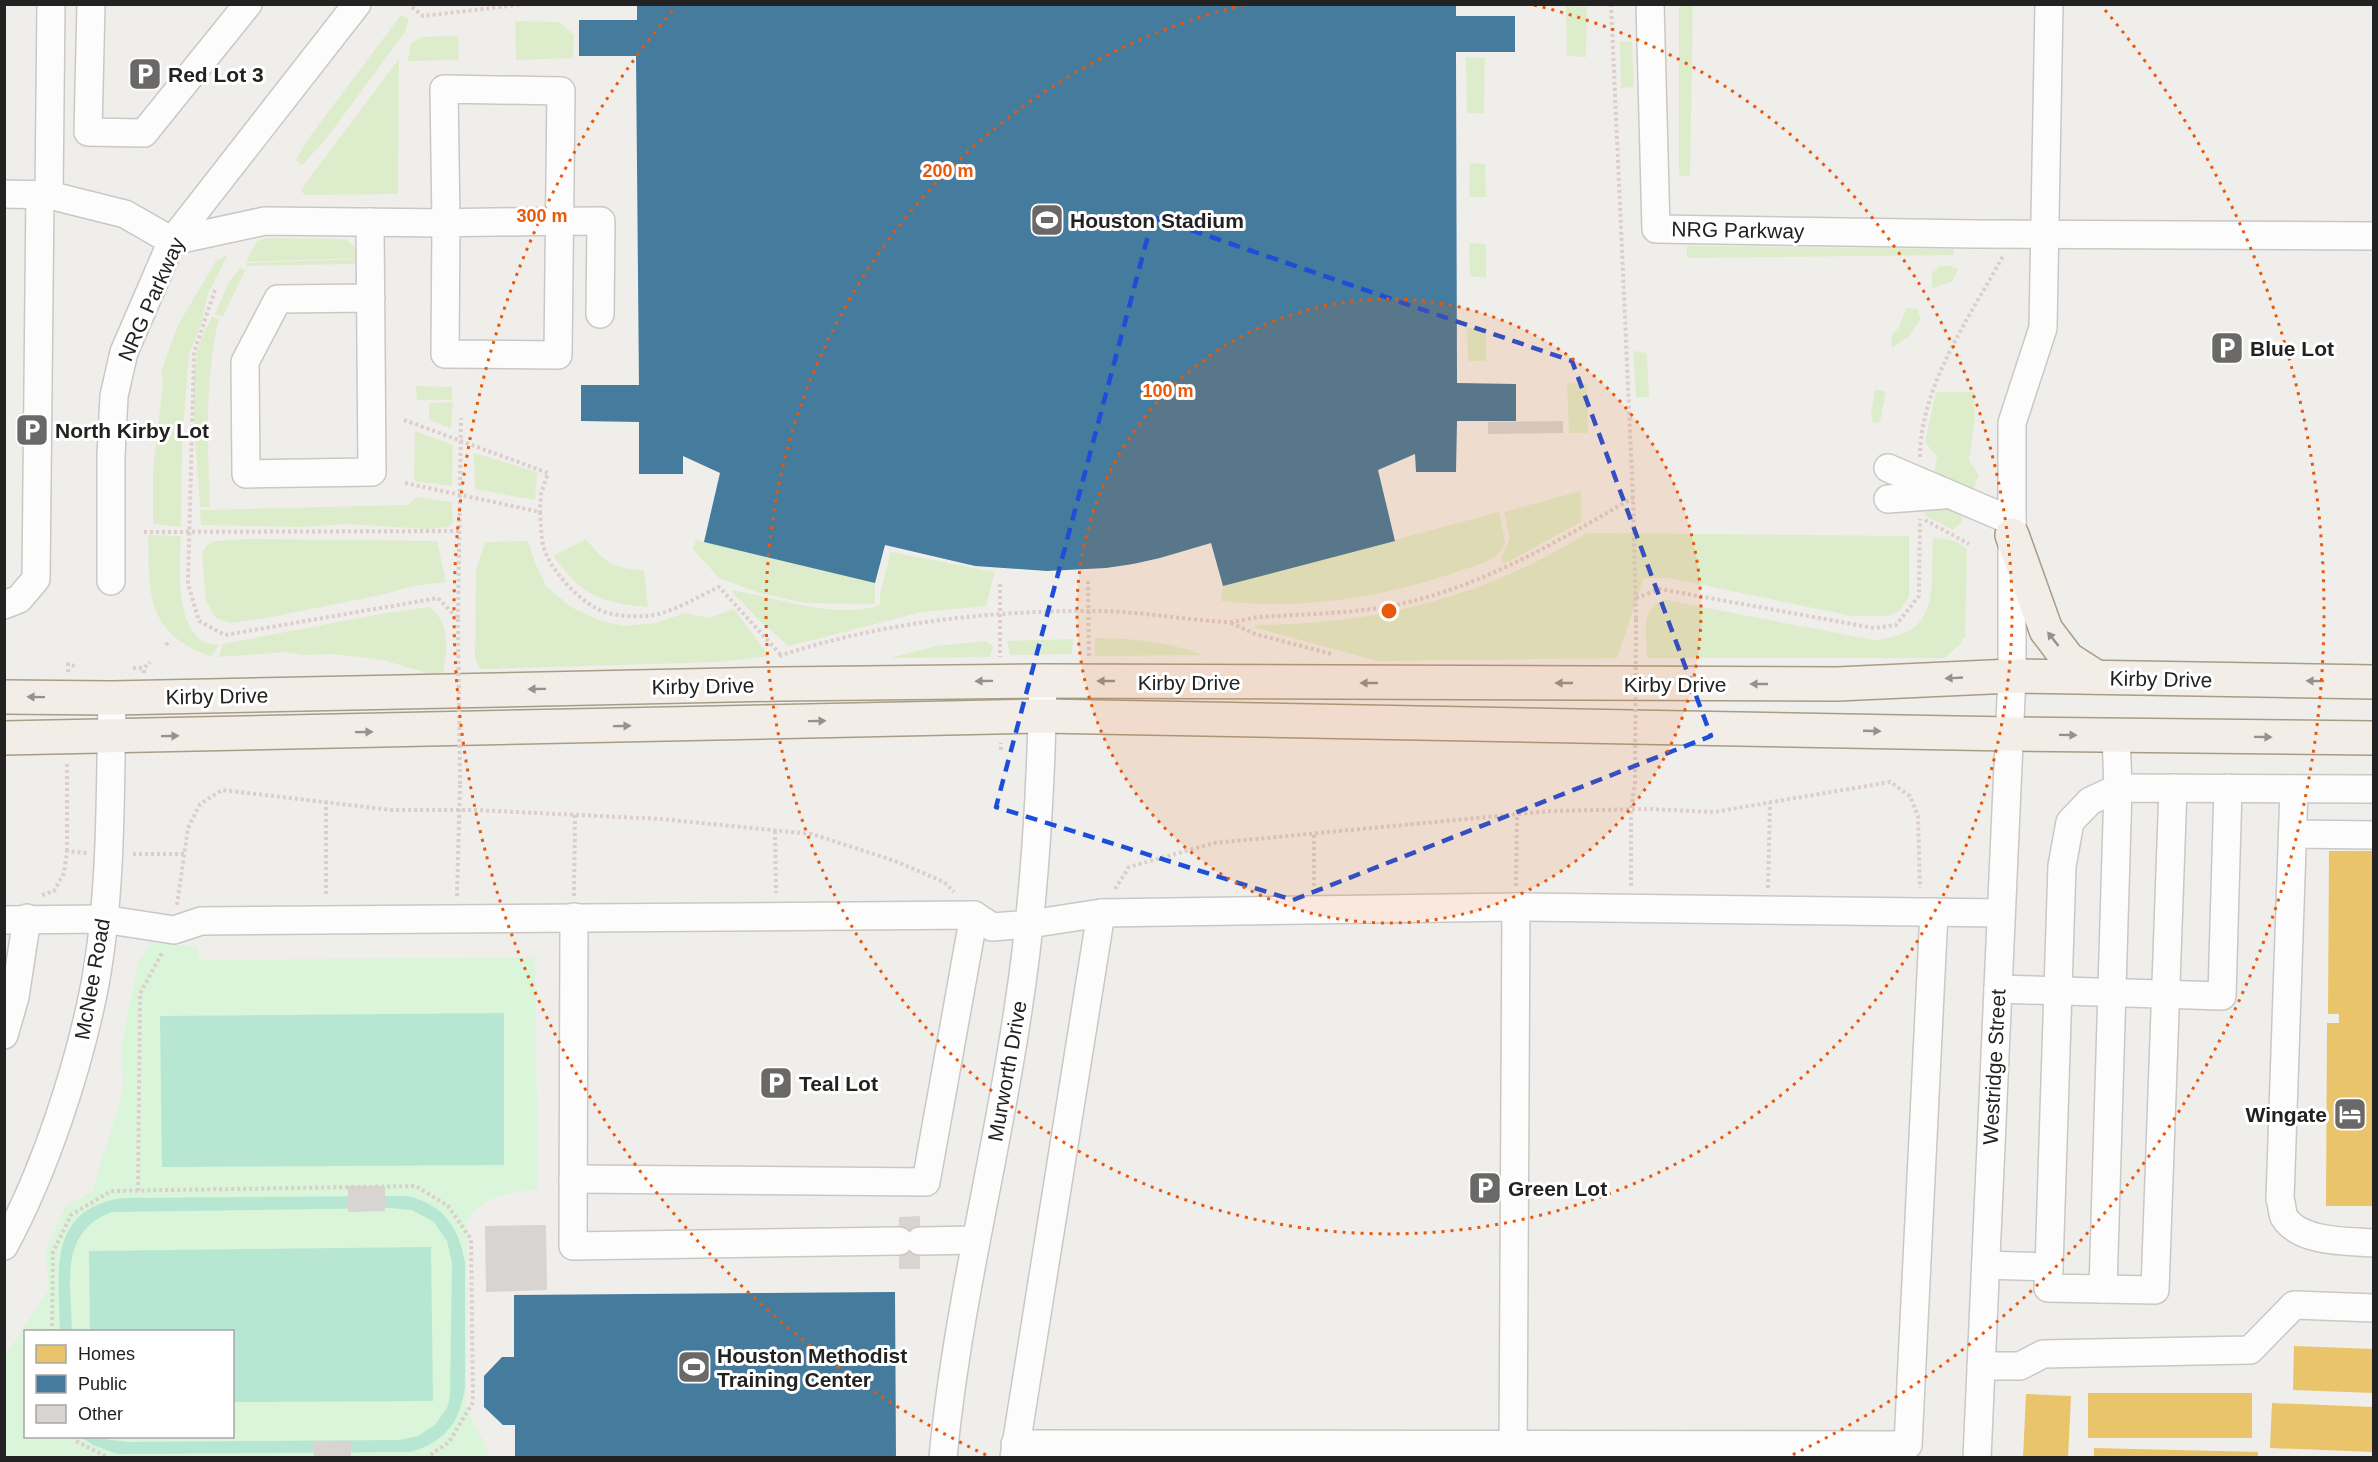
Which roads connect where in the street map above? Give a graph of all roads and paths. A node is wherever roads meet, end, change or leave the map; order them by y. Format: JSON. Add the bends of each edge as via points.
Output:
{"nodes":[{"id":1,"x":51,"y":4,"type":"edge"},
{"id":2,"x":91,"y":4,"type":"edge"},
{"id":3,"x":248,"y":4,"type":"edge"},
{"id":4,"x":357,"y":4,"type":"edge"},
{"id":5,"x":526,"y":4,"type":"edge"},
{"id":6,"x":1611,"y":4,"type":"edge"},
{"id":7,"x":1650,"y":4,"type":"edge"},
{"id":8,"x":2049,"y":4,"type":"edge"},
{"id":9,"x":412,"y":7,"type":"dead end"},
{"id":10,"x":4,"y":194,"type":"edge"},
{"id":11,"x":44,"y":194,"type":"junction"},
{"id":12,"x":560,"y":221,"type":"junction"},
{"id":13,"x":370,"y":222,"type":"junction"},
{"id":14,"x":446,"y":223,"type":"junction"},
{"id":15,"x":2045,"y":235,"type":"junction"},
{"id":16,"x":2373,"y":236,"type":"edge"},
{"id":17,"x":172,"y":241,"type":"junction"},
{"id":18,"x":215,"y":290,"type":"dead end"},
{"id":19,"x":371,"y":298,"type":"junction"},
{"id":20,"x":600,"y":314,"type":"dead end"},
{"id":21,"x":461,"y":417,"type":"dead end"},
{"id":22,"x":404,"y":420,"type":"dead end"},
{"id":23,"x":461,"y":442,"type":"junction"},
{"id":24,"x":1888,"y":468,"type":"dead end"},
{"id":25,"x":405,"y":483,"type":"dead end"},
{"id":26,"x":460,"y":495,"type":"junction"},
{"id":27,"x":1950,"y":495,"type":"junction"},
{"id":28,"x":1633,"y":498,"type":"junction"},
{"id":29,"x":1888,"y":499,"type":"dead end"},
{"id":30,"x":540,"y":512,"type":"junction"},
{"id":31,"x":1920,"y":517,"type":"dead end"},
{"id":32,"x":2012,"y":528,"type":"junction"},
{"id":33,"x":459,"y":531,"type":"junction"},
{"id":34,"x":144,"y":532,"type":"dead end"},
{"id":35,"x":190,"y":532,"type":"junction"},
{"id":36,"x":1969,"y":544,"type":"dead end"},
{"id":37,"x":1088,"y":580,"type":"dead end"},
{"id":38,"x":111,"y":581,"type":"dead end"},
{"id":39,"x":1000,"y":584,"type":"dead end"},
{"id":40,"x":4,"y":605,"type":"edge"},
{"id":41,"x":1087,"y":611,"type":"junction"},
{"id":42,"x":999,"y":613,"type":"junction"},
{"id":43,"x":458,"y":619,"type":"junction"},
{"id":44,"x":1230,"y":622,"type":"junction"},
{"id":45,"x":170,"y":640,"type":"dead end"},
{"id":46,"x":166,"y":645,"type":"dead end"},
{"id":47,"x":1333,"y":654,"type":"dead end"},
{"id":48,"x":782,"y":656,"type":"junction"},
{"id":49,"x":774,"y":658,"type":"dead end"},
{"id":50,"x":1089,"y":660,"type":"dead end"},
{"id":51,"x":1000,"y":661,"type":"dead end"},
{"id":52,"x":77,"y":667,"type":"dead end"},
{"id":53,"x":133,"y":668,"type":"dead end"},
{"id":54,"x":144,"y":668,"type":"dead end"},
{"id":55,"x":68,"y":676,"type":"dead end"},
{"id":56,"x":2012,"y":676,"type":"junction"},
{"id":57,"x":2096,"y":678,"type":"junction"},
{"id":58,"x":1043,"y":681,"type":"junction"},
{"id":59,"x":2373,"y":682,"type":"edge"},
{"id":60,"x":1462,"y":683,"type":"junction"},
{"id":61,"x":573,"y":688,"type":"junction"},
{"id":62,"x":4,"y":697,"type":"edge"},
{"id":63,"x":112,"y":698,"type":"junction"},
{"id":64,"x":1042,"y":716,"type":"junction"},
{"id":65,"x":1461,"y":723,"type":"junction"},
{"id":66,"x":574,"y":727,"type":"junction"},
{"id":67,"x":2010,"y":734,"type":"junction"},
{"id":68,"x":2116,"y":735,"type":"junction"},
{"id":69,"x":4,"y":738,"type":"edge"},
{"id":70,"x":111,"y":738,"type":"junction"},
{"id":71,"x":2373,"y":738,"type":"edge"},
{"id":72,"x":1001,"y":743,"type":"dead end"},
{"id":73,"x":1001,"y":750,"type":"dead end"},
{"id":74,"x":67,"y":760,"type":"dead end"},
{"id":75,"x":2118,"y":788,"type":"junction"},
{"id":76,"x":2173,"y":788,"type":"junction"},
{"id":77,"x":2228,"y":788,"type":"junction"},
{"id":78,"x":2294,"y":789,"type":"junction"},
{"id":79,"x":2373,"y":789,"type":"edge"},
{"id":80,"x":326,"y":801,"type":"junction"},
{"id":81,"x":1770,"y":802,"type":"junction"},
{"id":82,"x":459,"y":810,"type":"junction"},
{"id":83,"x":1631,"y":810,"type":"junction"},
{"id":84,"x":1517,"y":814,"type":"junction"},
{"id":85,"x":575,"y":815,"type":"junction"},
{"id":86,"x":775,"y":831,"type":"junction"},
{"id":87,"x":1314,"y":833,"type":"junction"},
{"id":88,"x":2293,"y":834,"type":"junction"},
{"id":89,"x":2373,"y":835,"type":"edge"},
{"id":90,"x":67,"y":850,"type":"junction"},
{"id":91,"x":88,"y":853,"type":"dead end"},
{"id":92,"x":133,"y":854,"type":"dead end"},
{"id":93,"x":184,"y":854,"type":"junction"},
{"id":94,"x":1516,"y":907,"type":"junction"},
{"id":95,"x":1631,"y":908,"type":"junction"},
{"id":96,"x":1314,"y":910,"type":"junction"},
{"id":97,"x":1767,"y":910,"type":"junction"},
{"id":98,"x":23,"y":912,"type":"edge"},
{"id":99,"x":1927,"y":912,"type":"junction"},
{"id":100,"x":1101,"y":913,"type":"junction"},
{"id":101,"x":2001,"y":913,"type":"junction"},
{"id":102,"x":974,"y":915,"type":"junction"},
{"id":103,"x":776,"y":916,"type":"junction"},
{"id":104,"x":574,"y":917,"type":"junction"},
{"id":105,"x":457,"y":918,"type":"junction"},
{"id":106,"x":103,"y":919,"type":"junction"},
{"id":107,"x":326,"y":919,"type":"junction"},
{"id":108,"x":1030,"y":924,"type":"junction"},
{"id":109,"x":174,"y":930,"type":"junction"},
{"id":110,"x":1998,"y":989,"type":"junction"},
{"id":111,"x":2058,"y":992,"type":"junction"},
{"id":112,"x":2112,"y":992,"type":"junction"},
{"id":113,"x":2166,"y":994,"type":"junction"},
{"id":114,"x":4,"y":1035,"type":"edge"},
{"id":115,"x":573,"y":1179,"type":"junction"},
{"id":116,"x":138,"y":1191,"type":"junction"},
{"id":117,"x":976,"y":1240,"type":"junction"},
{"id":118,"x":2373,"y":1243,"type":"edge"},
{"id":119,"x":4,"y":1246,"type":"edge"},
{"id":120,"x":1986,"y":1264,"type":"junction"},
{"id":121,"x":2049,"y":1267,"type":"junction"},
{"id":122,"x":2103,"y":1289,"type":"junction"},
{"id":123,"x":2373,"y":1308,"type":"edge"},
{"id":124,"x":52,"y":1330,"type":"edge"},
{"id":125,"x":1981,"y":1366,"type":"junction"},
{"id":126,"x":74,"y":1438,"type":"edge"},
{"id":127,"x":1015,"y":1451,"type":"edge"},
{"id":128,"x":1513,"y":1451,"type":"edge"},
{"id":129,"x":109,"y":1458,"type":"edge"},
{"id":130,"x":426,"y":1458,"type":"edge"},
{"id":131,"x":943,"y":1458,"type":"edge"},
{"id":132,"x":1977,"y":1458,"type":"edge"}],
"edges":[{"from":1,"to":11,"type":"street"},
{"from":2,"to":3,"type":"street","via":[[88,132],[144,133]]},
{"from":4,"to":17,"type":"street","name":"NRG Parkway"},
{"from":5,"to":9,"type":"path","via":[[423,15]]},
{"from":6,"to":28,"type":"path"},
{"from":7,"to":15,"type":"street","name":"NRG Parkway","via":[[1656,229]]},
{"from":8,"to":15,"type":"street","name":"Westridge Street"},
{"from":10,"to":11,"type":"street"},
{"from":11,"to":17,"type":"street","via":[[125,214]]},
{"from":11,"to":40,"type":"street","via":[[36,579],[19,599]]},
{"from":12,"to":14,"type":"street"},
{"from":12,"to":14,"type":"street","via":[[558,355],[445,354]]},
{"from":12,"to":14,"type":"street","via":[[561,91],[444,89]]},
{"from":12,"to":20,"type":"street","via":[[601,221]]},
{"from":13,"to":14,"type":"street"},
{"from":13,"to":17,"type":"street","via":[[265,221]]},
{"from":13,"to":19,"type":"street"},
{"from":15,"to":16,"type":"street"},
{"from":15,"to":32,"type":"street","name":"Westridge Street","via":[[2043,328],[2012,423]]},
{"from":17,"to":38,"type":"street","name":"NRG Parkway","via":[[124,352],[114,396]]},
{"from":18,"to":35,"type":"path","via":[[194,352]]},
{"from":19,"to":19,"type":"street","via":[[372,472],[246,474],[245,362],[278,299]]},
{"from":21,"to":23,"type":"path"},
{"from":22,"to":23,"type":"path"},
{"from":23,"to":26,"type":"path"},
{"from":23,"to":30,"type":"path","via":[[548,473]]},
{"from":24,"to":27,"type":"street"},
{"from":25,"to":26,"type":"path"},
{"from":26,"to":30,"type":"path"},
{"from":26,"to":33,"type":"path"},
{"from":27,"to":29,"type":"street"},
{"from":27,"to":32,"type":"street"},
{"from":28,"to":44,"type":"path","via":[[1539,552],[1443,592],[1341,613]]},
{"from":28,"to":83,"type":"path","bridge":true,"via":[[1635,784]]},
{"from":30,"to":48,"type":"path","via":[[544,547],[555,568],[571,589],[596,609],[647,616],[668,611],[719,587]]},
{"from":31,"to":36,"type":"path"},
{"from":32,"to":56,"type":"street","name":"Westridge Street"},
{"from":57,"to":32,"type":"main road","one_way":true,"via":[[2068,659],[2046,630]]},
{"from":33,"to":35,"type":"path"},
{"from":33,"to":43,"type":"path"},
{"from":34,"to":35,"type":"path"},
{"from":35,"to":43,"type":"path","via":[[188,584],[199,621],[225,635],[438,598]]},
{"from":37,"to":41,"type":"path"},
{"from":39,"to":42,"type":"path"},
{"from":41,"to":42,"type":"path"},
{"from":41,"to":44,"type":"path"},
{"from":41,"to":50,"type":"path"},
{"from":42,"to":48,"type":"path","via":[[910,625]]},
{"from":42,"to":51,"type":"path"},
{"from":43,"to":82,"type":"path","bridge":true},
{"from":44,"to":47,"type":"path","via":[[1255,634]]},
{"from":45,"to":46,"type":"path"},
{"from":48,"to":49,"type":"path"},
{"from":52,"to":55,"type":"path","via":[[68,664]]},
{"from":53,"to":54,"type":"path"},
{"from":56,"to":57,"type":"main road","name":"Kirby Drive"},
{"from":56,"to":60,"type":"main road","name":"Kirby Drive","one_way":true,"via":[[1837,684]]},
{"from":56,"to":67,"type":"street","name":"Westridge Street"},
{"from":59,"to":57,"type":"main road","name":"Kirby Drive","one_way":true},
{"from":60,"to":58,"type":"main road","name":"Kirby Drive","one_way":true},
{"from":58,"to":61,"type":"main road","name":"Kirby Drive","one_way":true},
{"from":58,"to":64,"type":"street","name":"Murworth Drive"},
{"from":60,"to":65,"type":"main road"},
{"from":61,"to":63,"type":"main road","name":"Kirby Drive","one_way":true},
{"from":61,"to":66,"type":"main road"},
{"from":63,"to":62,"type":"main road","name":"Kirby Drive","one_way":true},
{"from":63,"to":70,"type":"street","name":"McNee Road"},
{"from":64,"to":65,"type":"main road","name":"Kirby Drive"},
{"from":66,"to":64,"type":"main road","name":"Kirby Drive","one_way":true},
{"from":64,"to":108,"type":"street","name":"Murworth Drive","via":[[1038,845]]},
{"from":65,"to":67,"type":"main road","name":"Kirby Drive","one_way":true},
{"from":70,"to":66,"type":"main road","name":"Kirby Drive","one_way":true},
{"from":67,"to":68,"type":"main road","name":"Kirby Drive","one_way":true},
{"from":67,"to":101,"type":"street","name":"Westridge Street"},
{"from":68,"to":71,"type":"main road","name":"Kirby Drive","one_way":true},
{"from":68,"to":75,"type":"street"},
{"from":69,"to":70,"type":"main road","name":"Kirby Drive"},
{"from":70,"to":106,"type":"street","name":"McNee Road"},
{"from":72,"to":73,"type":"path"},
{"from":74,"to":90,"type":"path"},
{"from":75,"to":76,"type":"street"},
{"from":75,"to":111,"type":"street","via":[[2090,801],[2070,822],[2062,866]]},
{"from":75,"to":112,"type":"street"},
{"from":76,"to":77,"type":"street"},
{"from":76,"to":113,"type":"street"},
{"from":77,"to":78,"type":"street"},
{"from":77,"to":113,"type":"street","via":[[2222,996]]},
{"from":78,"to":79,"type":"street"},
{"from":78,"to":88,"type":"street"},
{"from":80,"to":82,"type":"path","via":[[392,810]]},
{"from":80,"to":93,"type":"path","via":[[222,790],[200,804],[188,828]]},
{"from":80,"to":107,"type":"path"},
{"from":81,"to":83,"type":"path","via":[[1714,812]]},
{"from":81,"to":97,"type":"path"},
{"from":81,"to":99,"type":"path","via":[[1890,782],[1910,796],[1918,816]]},
{"from":82,"to":85,"type":"path"},
{"from":82,"to":105,"type":"path"},
{"from":83,"to":84,"type":"path"},
{"from":83,"to":95,"type":"path"},
{"from":84,"to":87,"type":"path"},
{"from":84,"to":94,"type":"path"},
{"from":85,"to":86,"type":"path"},
{"from":85,"to":104,"type":"path"},
{"from":86,"to":102,"type":"path","via":[[812,834],[895,861],[944,882]]},
{"from":86,"to":103,"type":"path"},
{"from":87,"to":96,"type":"path"},
{"from":87,"to":100,"type":"path","via":[[1214,843],[1129,867]]},
{"from":88,"to":89,"type":"street"},
{"from":88,"to":118,"type":"street","via":[[2280,1199],[2284,1217],[2298,1229],[2321,1239]]},
{"from":90,"to":91,"type":"path"},
{"from":90,"to":98,"type":"path","via":[[64,873],[54,891]]},
{"from":92,"to":93,"type":"path"},
{"from":93,"to":109,"type":"path"},
{"from":94,"to":95,"type":"street"},
{"from":94,"to":96,"type":"street"},
{"from":94,"to":128,"type":"street"},
{"from":95,"to":97,"type":"street"},
{"from":96,"to":100,"type":"street"},
{"from":97,"to":99,"type":"street"},
{"from":98,"to":106,"type":"street"},
{"from":98,"to":114,"type":"street","via":[[15,997]]},
{"from":99,"to":101,"type":"street"},
{"from":99,"to":128,"type":"street","via":[[1908,1445]]},
{"from":100,"to":108,"type":"street"},
{"from":100,"to":127,"type":"street"},
{"from":101,"to":110,"type":"street","name":"Westridge Street"},
{"from":102,"to":103,"type":"street"},
{"from":102,"to":108,"type":"street","via":[[992,927]]},
{"from":102,"to":115,"type":"street","via":[[926,1182]]},
{"from":103,"to":104,"type":"street"},
{"from":104,"to":105,"type":"street"},
{"from":104,"to":115,"type":"street"},
{"from":105,"to":107,"type":"street"},
{"from":106,"to":109,"type":"street"},
{"from":106,"to":119,"type":"street","name":"McNee Road","via":[[95,984],[80,1045],[51,1137]]},
{"from":107,"to":109,"type":"street","via":[[201,921]]},
{"from":108,"to":117,"type":"street","name":"Murworth Drive"},
{"from":109,"to":116,"type":"path","via":[[140,994]]},
{"from":110,"to":111,"type":"street"},
{"from":110,"to":120,"type":"street","name":"Westridge Street"},
{"from":111,"to":112,"type":"street"},
{"from":111,"to":121,"type":"street"},
{"from":112,"to":113,"type":"street"},
{"from":112,"to":122,"type":"street"},
{"from":113,"to":122,"type":"street","via":[[2156,1290]]},
{"from":115,"to":117,"type":"street","via":[[573,1246]]},
{"from":116,"to":124,"type":"path","via":[[111,1191],[70,1215],[53,1252]]},
{"from":116,"to":130,"type":"path","via":[[416,1186],[448,1206],[471,1239],[473,1402],[450,1442]]},
{"from":117,"to":131,"type":"street","name":"Murworth Drive","via":[[952,1371]]},
{"from":120,"to":121,"type":"street"},
{"from":120,"to":125,"type":"street","name":"Westridge Street"},
{"from":121,"to":122,"type":"street","via":[[2048,1288]]},
{"from":123,"to":125,"type":"street","via":[[2294,1305],[2250,1350],[2043,1354],[2020,1366]]},
{"from":125,"to":132,"type":"street","name":"Westridge Street"},
{"from":126,"to":129,"type":"path"},
{"from":127,"to":128,"type":"street"}]}
